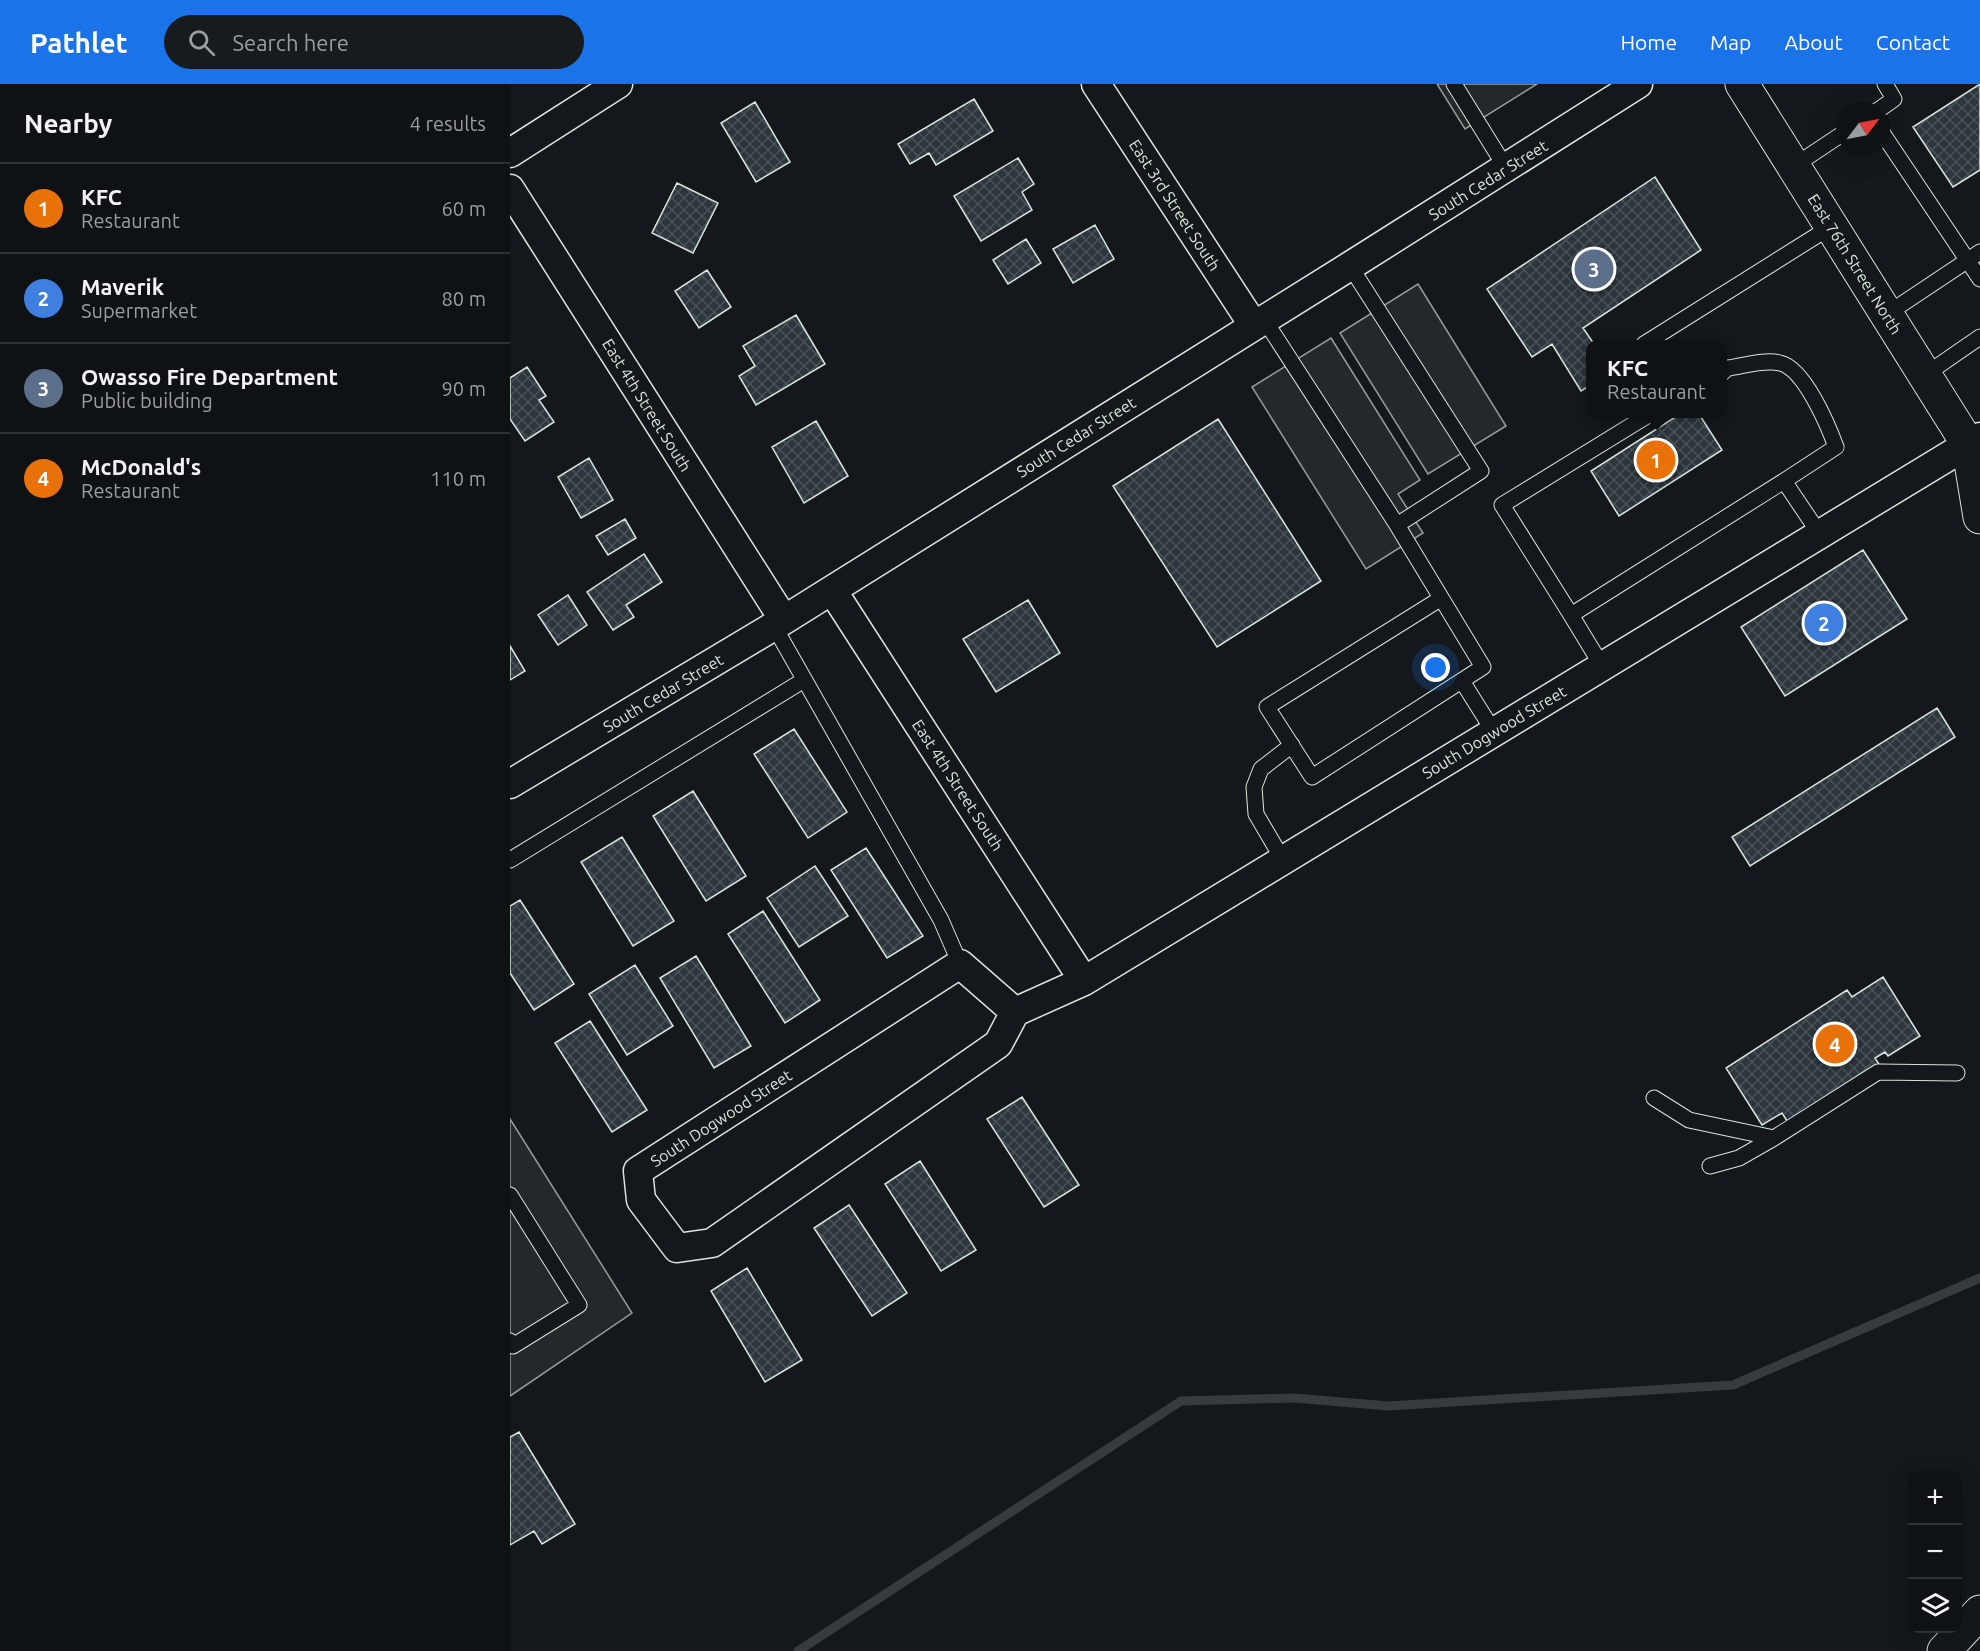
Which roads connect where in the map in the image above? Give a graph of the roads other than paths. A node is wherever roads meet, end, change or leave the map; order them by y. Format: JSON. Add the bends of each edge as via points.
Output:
{"nodes":[{"id":1,"x":618,"y":84,"type":"edge"},
{"id":2,"x":1096,"y":84,"type":"edge"},
{"id":3,"x":1454,"y":84,"type":"edge"},
{"id":4,"x":1638,"y":84,"type":"edge"},
{"id":5,"x":1742,"y":84,"type":"edge"},
{"id":6,"x":1885,"y":84,"type":"edge"},
{"id":7,"x":1890,"y":102,"type":"edge"},
{"id":8,"x":1836,"y":138,"type":"edge"},
{"id":9,"x":1890,"y":142,"type":"edge"},
{"id":10,"x":510,"y":153,"type":"edge"},
{"id":11,"x":1794,"y":166,"type":"junction"},
{"id":12,"x":1506,"y":168,"type":"junction"},
{"id":13,"x":510,"y":189,"type":"edge"},
{"id":14,"x":1832,"y":226,"type":"junction"},
{"id":15,"x":1974,"y":256,"type":"edge"},
{"id":16,"x":1350,"y":266,"type":"junction"},
{"id":17,"x":1980,"y":279,"type":"edge"},
{"id":18,"x":1887,"y":314,"type":"junction"},
{"id":19,"x":1259,"y":323,"type":"junction"},
{"id":20,"x":1980,"y":337,"type":"edge"},
{"id":21,"x":1652,"y":340,"type":"edge"},
{"id":22,"x":1727,"y":369,"type":"edge"},
{"id":23,"x":1925,"y":375,"type":"junction"},
{"id":24,"x":1643,"y":418,"type":"edge"},
{"id":25,"x":1976,"y":445,"type":"edge"},
{"id":26,"x":1784,"y":481,"type":"junction"},
{"id":27,"x":1980,"y":517,"type":"edge"},
{"id":28,"x":1396,"y":525,"type":"junction"},
{"id":29,"x":1819,"y":533,"type":"junction"},
{"id":30,"x":832,"y":590,"type":"junction"},
{"id":31,"x":1440,"y":599,"type":"junction"},
{"id":32,"x":1571,"y":615,"type":"junction"},
{"id":33,"x":779,"y":623,"type":"junction"},
{"id":34,"x":1602,"y":666,"type":"junction"},
{"id":35,"x":804,"y":680,"type":"junction"},
{"id":36,"x":1462,"y":681,"type":"junction"},
{"id":37,"x":1494,"y":732,"type":"junction"},
{"id":38,"x":1292,"y":745,"type":"junction"},
{"id":39,"x":510,"y":784,"type":"edge"},
{"id":40,"x":510,"y":860,"type":"edge"},
{"id":41,"x":1283,"y":860,"type":"junction"},
{"id":42,"x":960,"y":964,"type":"junction"},
{"id":43,"x":1084,"y":981,"type":"junction"},
{"id":44,"x":1015,"y":1012,"type":"junction"},
{"id":45,"x":1957,"y":1073,"type":"dead end"},
{"id":46,"x":1654,"y":1098,"type":"dead end"},
{"id":47,"x":1774,"y":1138,"type":"junction"},
{"id":48,"x":1710,"y":1166,"type":"dead end"},
{"id":49,"x":510,"y":1195,"type":"edge"},
{"id":50,"x":510,"y":1341,"type":"edge"},
{"id":51,"x":1980,"y":1612,"type":"edge"},
{"id":52,"x":1944,"y":1651,"type":"edge"}],
"edges":[{"from":1,"to":10,"type":"street"},
{"from":2,"to":19,"type":"street","name":"East 3rd Street South"},
{"from":3,"to":12,"type":"lane"},
{"from":4,"to":12,"type":"street","name":"South Cedar Street"},
{"from":5,"to":11,"type":"main road","name":"East 76th Street North"},
{"from":6,"to":7,"type":"lane","via":[[1894,99]]},
{"from":8,"to":11,"type":"lane"},
{"from":9,"to":15,"type":"lane"},
{"from":11,"to":14,"type":"main road","name":"East 76th Street North"},
{"from":12,"to":16,"type":"street","name":"South Cedar Street"},
{"from":13,"to":33,"type":"street","name":"East 4th Street South"},
{"from":14,"to":18,"type":"main road","name":"East 76th Street North"},
{"from":14,"to":21,"type":"lane"},
{"from":15,"to":17,"type":"lane"},
{"from":15,"to":18,"type":"lane"},
{"from":16,"to":19,"type":"street","name":"South Cedar Street"},
{"from":16,"to":28,"type":"lane","via":[[1481,471]]},
{"from":18,"to":23,"type":"main road","name":"East 76th Street North"},
{"from":19,"to":28,"type":"lane"},
{"from":19,"to":30,"type":"street","name":"South Cedar Street"},
{"from":20,"to":23,"type":"lane"},
{"from":22,"to":26,"type":"lane","via":[[1780,363],[1794,371],[1823,412],[1836,447]]},
{"from":23,"to":25,"type":"main road","name":"East 76th Street North"},
{"from":24,"to":32,"type":"lane","via":[[1502,505]]},
{"from":25,"to":27,"type":"main road","name":"East 76th Street North"},
{"from":25,"to":29,"type":"street","name":"South Dogwood Street"},
{"from":26,"to":29,"type":"lane"},
{"from":26,"to":32,"type":"lane"},
{"from":28,"to":31,"type":"lane"},
{"from":29,"to":34,"type":"street","name":"South Dogwood Street"},
{"from":30,"to":33,"type":"street","name":"South Cedar Street"},
{"from":30,"to":43,"type":"street","name":"East 4th Street South"},
{"from":31,"to":36,"type":"lane","via":[[1483,667]]},
{"from":31,"to":38,"type":"lane","via":[[1267,707]]},
{"from":32,"to":34,"type":"lane"},
{"from":33,"to":35,"type":"lane"},
{"from":33,"to":39,"type":"street","name":"South Cedar Street"},
{"from":34,"to":37,"type":"street","name":"South Dogwood Street"},
{"from":35,"to":40,"type":"lane"},
{"from":35,"to":42,"type":"lane","via":[[941,920]]},
{"from":36,"to":37,"type":"lane"},
{"from":36,"to":38,"type":"lane","via":[[1312,777]]},
{"from":37,"to":41,"type":"street","name":"South Dogwood Street"},
{"from":38,"to":41,"type":"lane","via":[[1261,769],[1254,787],[1256,814]]},
{"from":41,"to":43,"type":"street","name":"South Dogwood Street"},
{"from":42,"to":44,"type":"street"},
{"from":42,"to":44,"type":"street","name":"South Dogwood Street","via":[[638,1171],[641,1200],[677,1248],[712,1243],[989,1051],[998,1044]]},
{"from":43,"to":44,"type":"street","name":"South Dogwood Street"},
{"from":45,"to":47,"type":"lane","via":[[1878,1072]]},
{"from":46,"to":47,"type":"lane","via":[[1689,1120]]},
{"from":47,"to":48,"type":"lane","via":[[1739,1158]]},
{"from":49,"to":50,"type":"lane","via":[[579,1305],[513,1346]]},
{"from":51,"to":52,"type":"main road"}]}
